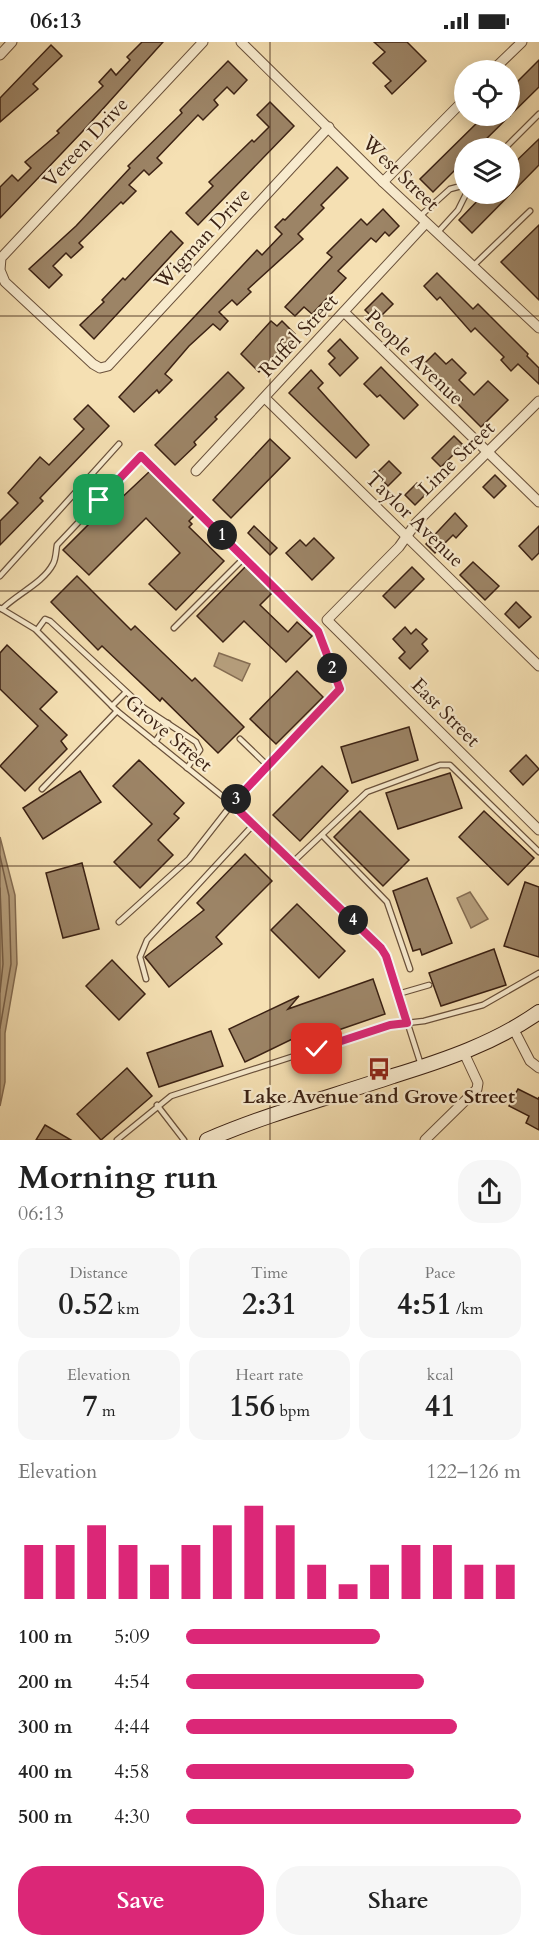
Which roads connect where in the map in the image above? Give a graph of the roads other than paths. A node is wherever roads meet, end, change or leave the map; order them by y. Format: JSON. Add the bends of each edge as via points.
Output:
{"nodes":[{"id":1,"x":12,"y":42,"type":"edge"},
{"id":2,"x":203,"y":42,"type":"edge"},
{"id":3,"x":241,"y":42,"type":"edge"},
{"id":4,"x":522,"y":42,"type":"edge"},
{"id":5,"x":0,"y":55,"type":"edge"},
{"id":6,"x":503,"y":60,"type":"edge"},
{"id":7,"x":454,"y":110,"type":"edge"},
{"id":8,"x":539,"y":114,"type":"edge"},
{"id":9,"x":329,"y":127,"type":"junction"},
{"id":10,"x":515,"y":138,"type":"edge"},
{"id":11,"x":383,"y":182,"type":"junction"},
{"id":12,"x":454,"y":188,"type":"edge"},
{"id":13,"x":461,"y":204,"type":"edge"},
{"id":14,"x":530,"y":211,"type":"dead end"},
{"id":15,"x":423,"y":220,"type":"junction"},
{"id":16,"x":437,"y":233,"type":"junction"},
{"id":17,"x":473,"y":267,"type":"junction"},
{"id":18,"x":0,"y":270,"type":"edge"},
{"id":19,"x":344,"y":312,"type":"junction"},
{"id":20,"x":539,"y":328,"type":"edge"},
{"id":21,"x":265,"y":398,"type":"junction"},
{"id":22,"x":539,"y":401,"type":"edge"},
{"id":23,"x":119,"y":444,"type":"dead end"},
{"id":24,"x":488,"y":452,"type":"junction"},
{"id":25,"x":196,"y":471,"type":"dead end"},
{"id":26,"x":539,"y":502,"type":"edge"},
{"id":27,"x":406,"y":535,"type":"junction"},
{"id":28,"x":245,"y":557,"type":"junction"},
{"id":29,"x":0,"y":576,"type":"edge"},
{"id":30,"x":1,"y":609,"type":"edge"},
{"id":31,"x":327,"y":620,"type":"joint"},
{"id":32,"x":174,"y":628,"type":"dead end"},
{"id":33,"x":37,"y":630,"type":"junction"},
{"id":34,"x":539,"y":666,"type":"edge"},
{"id":35,"x":126,"y":692,"type":"junction"},
{"id":36,"x":112,"y":706,"type":"junction"},
{"id":37,"x":117,"y":711,"type":"junction"},
{"id":38,"x":168,"y":723,"type":"junction"},
{"id":39,"x":240,"y":740,"type":"dead end"},
{"id":40,"x":155,"y":742,"type":"junction"},
{"id":41,"x":268,"y":766,"type":"junction"},
{"id":42,"x":187,"y":768,"type":"junction"},
{"id":43,"x":42,"y":789,"type":"dead end"},
{"id":44,"x":232,"y":804,"type":"junction"},
{"id":45,"x":253,"y":825,"type":"junction"},
{"id":46,"x":539,"y":830,"type":"edge"},
{"id":47,"x":321,"y":835,"type":"junction"},
{"id":48,"x":539,"y":852,"type":"edge"},
{"id":49,"x":293,"y":862,"type":"junction"},
{"id":50,"x":119,"y":922,"type":"dead end"},
{"id":51,"x":410,"y":969,"type":"dead end"},
{"id":52,"x":539,"y":974,"type":"edge"},
{"id":53,"x":146,"y":979,"type":"dead end"},
{"id":54,"x":429,"y":985,"type":"dead end"},
{"id":55,"x":398,"y":994,"type":"junction"},
{"id":56,"x":539,"y":1012,"type":"edge"},
{"id":57,"x":407,"y":1023,"type":"junction"},
{"id":58,"x":513,"y":1029,"type":"junction"},
{"id":59,"x":464,"y":1053,"type":"junction"},
{"id":60,"x":421,"y":1067,"type":"junction"},
{"id":61,"x":539,"y":1068,"type":"edge"},
{"id":62,"x":158,"y":1105,"type":"junction"},
{"id":63,"x":117,"y":1140,"type":"edge"},
{"id":64,"x":184,"y":1140,"type":"edge"},
{"id":65,"x":207,"y":1140,"type":"edge"},
{"id":66,"x":425,"y":1140,"type":"edge"}],
"edges":[{"from":1,"to":5,"type":"street"},
{"from":2,"to":18,"type":"street","name":"Vereen Drive","via":[[1,258]]},
{"from":3,"to":9,"type":"street","name":"West Street"},
{"from":4,"to":6,"type":"street"},
{"from":7,"to":11,"type":"street"},
{"from":8,"to":10,"type":"lane"},
{"from":9,"to":11,"type":"street","name":"West Street"},
{"from":9,"to":18,"type":"street","name":"Wigman Drive","via":[[108,366],[100,368],[5,282]]},
{"from":11,"to":15,"type":"street","name":"West Street"},
{"from":12,"to":15,"type":"lane"},
{"from":13,"to":16,"type":"lane"},
{"from":14,"to":17,"type":"lane"},
{"from":15,"to":16,"type":"street","name":"West Street"},
{"from":15,"to":19,"type":"street","name":"Ruffel Street"},
{"from":16,"to":17,"type":"street","name":"West Street"},
{"from":17,"to":20,"type":"street","name":"West Street"},
{"from":19,"to":21,"type":"street","name":"Ruffel Street"},
{"from":19,"to":24,"type":"street","name":"People Avenue"},
{"from":21,"to":25,"type":"street","name":"Ruffel Street"},
{"from":21,"to":27,"type":"street","name":"Taylor Avenue"},
{"from":22,"to":24,"type":"street","name":"Lime Street"},
{"from":23,"to":29,"type":"lane"},
{"from":24,"to":26,"type":"street","name":"People Avenue"},
{"from":24,"to":27,"type":"street","name":"Lime Street"},
{"from":27,"to":31,"type":"street","name":"Lime Street","via":[[399,547]]},
{"from":27,"to":34,"type":"street","name":"Taylor Avenue"},
{"from":28,"to":30,"type":"lane","via":[[141,456],[57,544],[53,564],[30,589],[18,593]]},
{"from":28,"to":32,"type":"lane"},
{"from":28,"to":41,"type":"lane","via":[[318,631],[340,689]]},
{"from":30,"to":33,"type":"lane","name":"Grove Street"},
{"from":31,"to":46,"type":"street","name":"East Street"},
{"from":33,"to":35,"type":"lane","via":[[45,619],[50,621]]},
{"from":33,"to":36,"type":"lane","name":"Grove Street"},
{"from":35,"to":36,"type":"lane"},
{"from":35,"to":38,"type":"lane"},
{"from":36,"to":37,"type":"lane","name":"Grove Street"},
{"from":37,"to":40,"type":"lane","name":"Grove Street"},
{"from":37,"to":43,"type":"lane"},
{"from":38,"to":40,"type":"lane"},
{"from":38,"to":42,"type":"lane","via":[[200,746]]},
{"from":39,"to":41,"type":"lane"},
{"from":40,"to":42,"type":"lane","name":"Grove Street"},
{"from":41,"to":44,"type":"lane"},
{"from":42,"to":44,"type":"lane","name":"Grove Street"},
{"from":44,"to":45,"type":"lane","name":"Grove Street"},
{"from":44,"to":50,"type":"lane","via":[[189,859]]},
{"from":45,"to":49,"type":"lane","name":"Grove Street"},
{"from":45,"to":53,"type":"lane","via":[[147,940],[140,957]]},
{"from":47,"to":48,"type":"lane","via":[[367,792],[440,765],[450,765]]},
{"from":47,"to":49,"type":"lane"},
{"from":47,"to":51,"type":"lane","via":[[387,902]]},
{"from":49,"to":55,"type":"lane","name":"Grove Street","via":[[381,948]]},
{"from":52,"to":57,"type":"lane","via":[[483,1005]]},
{"from":54,"to":55,"type":"lane"},
{"from":55,"to":57,"type":"lane","name":"Grove Street"},
{"from":56,"to":58,"type":"main road"},
{"from":57,"to":60,"type":"lane","name":"Grove Street"},
{"from":57,"to":62,"type":"lane","via":[[390,1025],[182,1092]]},
{"from":58,"to":59,"type":"main road"},
{"from":58,"to":61,"type":"street","via":[[530,1060]]},
{"from":59,"to":60,"type":"main road"},
{"from":59,"to":66,"type":"street","via":[[477,1089]]},
{"from":60,"to":65,"type":"main road"},
{"from":62,"to":63,"type":"lane"},
{"from":62,"to":64,"type":"lane"}]}
